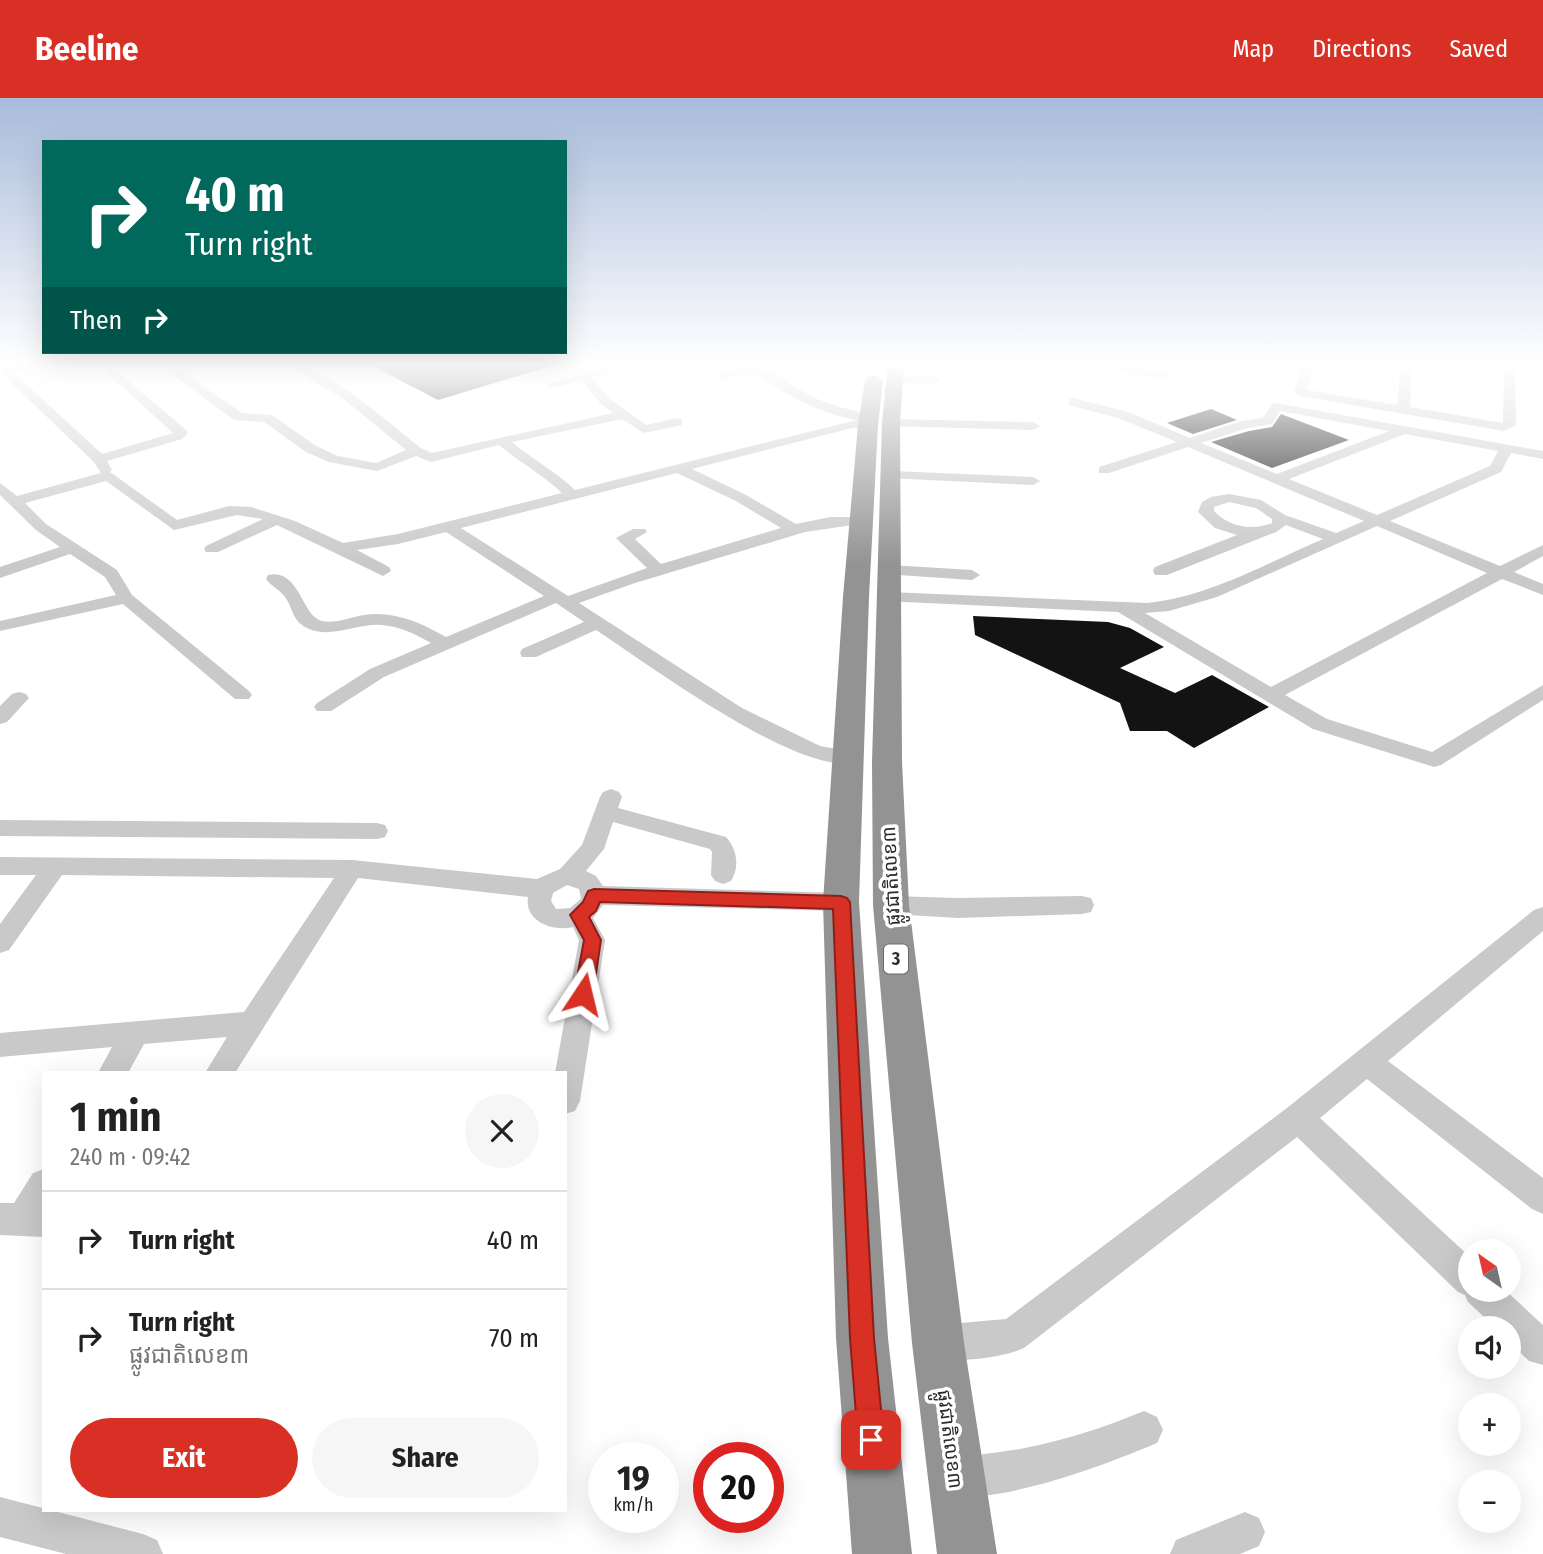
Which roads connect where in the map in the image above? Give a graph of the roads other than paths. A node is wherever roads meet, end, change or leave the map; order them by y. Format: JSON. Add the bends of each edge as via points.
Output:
{"nodes":[{"id":1,"x":68,"y":430,"type":"edge"},
{"id":2,"x":178,"y":430,"type":"edge"},
{"id":3,"x":284,"y":430,"type":"edge"},
{"id":4,"x":390,"y":430,"type":"edge"},
{"id":5,"x":551,"y":430,"type":"edge"},
{"id":6,"x":835,"y":430,"type":"edge"},
{"id":7,"x":867,"y":430,"type":"edge"},
{"id":8,"x":871,"y":430,"type":"edge"},
{"id":9,"x":1160,"y":430,"type":"edge"},
{"id":10,"x":1228,"y":430,"type":"edge"},
{"id":11,"x":1403,"y":430,"type":"joint"},
{"id":12,"x":502,"y":440,"type":"junction"},
{"id":13,"x":1189,"y":442,"type":"junction"},
{"id":14,"x":1506,"y":449,"type":"junction"},
{"id":15,"x":416,"y":451,"type":"junction"},
{"id":16,"x":1543,"y":455,"type":"edge"},
{"id":17,"x":99,"y":459,"type":"junction"},
{"id":18,"x":679,"y":468,"type":"junction"},
{"id":19,"x":1104,"y":470,"type":"dead end"},
{"id":20,"x":891,"y":475,"type":"junction"},
{"id":21,"x":108,"y":476,"type":"junction"},
{"id":22,"x":1276,"y":479,"type":"junction"},
{"id":23,"x":1033,"y":481,"type":"dead end"},
{"id":24,"x":0,"y":487,"type":"edge"},
{"id":25,"x":572,"y":495,"type":"junction"},
{"id":26,"x":14,"y":501,"type":"junction"},
{"id":27,"x":1280,"y":518,"type":"junction"},
{"id":28,"x":274,"y":520,"type":"junction"},
{"id":29,"x":861,"y":520,"type":"junction"},
{"id":30,"x":1376,"y":520,"type":"junction"},
{"id":31,"x":448,"y":526,"type":"junction"},
{"id":32,"x":795,"y":530,"type":"junction"},
{"id":33,"x":639,"y":532,"type":"dead end"},
{"id":34,"x":1256,"y":532,"type":"junction"},
{"id":35,"x":1336,"y":538,"type":"junction"},
{"id":36,"x":345,"y":547,"type":"junction"},
{"id":37,"x":72,"y":548,"type":"junction"},
{"id":38,"x":212,"y":549,"type":"dead end"},
{"id":39,"x":1543,"y":550,"type":"edge"},
{"id":40,"x":658,"y":570,"type":"junction"},
{"id":41,"x":383,"y":571,"type":"dead end"},
{"id":42,"x":1161,"y":571,"type":"dead end"},
{"id":43,"x":1502,"y":572,"type":"junction"},
{"id":44,"x":0,"y":573,"type":"edge"},
{"id":45,"x":972,"y":575,"type":"dead end"},
{"id":46,"x":274,"y":579,"type":"dead end"},
{"id":47,"x":890,"y":583,"type":"junction"},
{"id":48,"x":1543,"y":590,"type":"edge"},
{"id":49,"x":126,"y":598,"type":"junction"},
{"id":50,"x":560,"y":600,"type":"junction"},
{"id":51,"x":1124,"y":608,"type":"junction"},
{"id":52,"x":596,"y":623,"type":"junction"},
{"id":53,"x":0,"y":626,"type":"edge"},
{"id":54,"x":445,"y":644,"type":"junction"},
{"id":55,"x":529,"y":653,"type":"dead end"},
{"id":56,"x":1543,"y":691,"type":"edge"},
{"id":57,"x":242,"y":695,"type":"dead end"},
{"id":58,"x":1270,"y":695,"type":"junction"},
{"id":59,"x":19,"y":698,"type":"dead end"},
{"id":60,"x":324,"y":707,"type":"dead end"},
{"id":61,"x":0,"y":718,"type":"edge"},
{"id":62,"x":847,"y":757,"type":"junction"},
{"id":63,"x":0,"y":828,"type":"edge"},
{"id":64,"x":377,"y":831,"type":"dead end"},
{"id":65,"x":56,"y":865,"type":"junction"},
{"id":66,"x":0,"y":866,"type":"edge"},
{"id":67,"x":352,"y":869,"type":"junction"},
{"id":68,"x":723,"y":875,"type":"dead end"},
{"id":69,"x":568,"y":876,"type":"junction"},
{"id":70,"x":542,"y":889,"type":"junction"},
{"id":71,"x":841,"y":902,"type":"junction"},
{"id":72,"x":587,"y":905,"type":"junction"},
{"id":73,"x":891,"y":905,"type":"junction"},
{"id":74,"x":1082,"y":905,"type":"dead end"},
{"id":75,"x":1543,"y":917,"type":"edge"},
{"id":76,"x":0,"y":943,"type":"edge"},
{"id":77,"x":251,"y":1023,"type":"junction"},
{"id":78,"x":136,"y":1033,"type":"junction"},
{"id":79,"x":0,"y":1045,"type":"edge"},
{"id":80,"x":1367,"y":1062,"type":"junction"},
{"id":81,"x":113,"y":1071,"type":"edge"},
{"id":82,"x":220,"y":1071,"type":"edge"},
{"id":83,"x":567,"y":1090,"type":"edge"},
{"id":84,"x":1298,"y":1118,"type":"junction"},
{"id":85,"x":42,"y":1187,"type":"edge"},
{"id":86,"x":1543,"y":1198,"type":"edge"},
{"id":87,"x":22,"y":1220,"type":"edge"},
{"id":88,"x":1458,"y":1269,"type":"edge"},
{"id":89,"x":1493,"y":1302,"type":"edge"},
{"id":90,"x":938,"y":1343,"type":"junction"},
{"id":91,"x":1542,"y":1348,"type":"edge"},
{"id":92,"x":1144,"y":1430,"type":"dead end"},
{"id":93,"x":954,"y":1478,"type":"junction"},
{"id":94,"x":0,"y":1517,"type":"edge"},
{"id":95,"x":1245,"y":1532,"type":"dead end"},
{"id":96,"x":143,"y":1554,"type":"edge"},
{"id":97,"x":882,"y":1554,"type":"edge"},
{"id":98,"x":967,"y":1554,"type":"edge"},
{"id":99,"x":1190,"y":1554,"type":"edge"}],
"edges":[{"from":1,"to":17,"type":"street"},
{"from":2,"to":17,"type":"street","via":[[181,433],[177,436]]},
{"from":3,"to":15,"type":"street","via":[[311,449],[357,465],[377,467]]},
{"from":4,"to":15,"type":"street"},
{"from":5,"to":12,"type":"street"},
{"from":6,"to":18,"type":"street"},
{"from":7,"to":29,"type":"highway","name":"ផ្លូវជាតិលេខ៣","number":"3"},
{"from":8,"to":20,"type":"highway","name":"ផ្លូវជាតិលេខ៣","number":"3"},
{"from":9,"to":13,"type":"street"},
{"from":10,"to":13,"type":"street"},
{"from":11,"to":14,"type":"street"},
{"from":11,"to":22,"type":"street"},
{"from":12,"to":15,"type":"street","via":[[430,458]]},
{"from":12,"to":25,"type":"street"},
{"from":13,"to":19,"type":"street"},
{"from":13,"to":22,"type":"street"},
{"from":14,"to":16,"type":"street"},
{"from":14,"to":30,"type":"street","via":[[1496,469]]},
{"from":17,"to":21,"type":"street"},
{"from":18,"to":25,"type":"street"},
{"from":18,"to":32,"type":"street"},
{"from":20,"to":23,"type":"street"},
{"from":20,"to":47,"type":"highway","name":"ផ្លូវជាតិលេខ៣","number":"3"},
{"from":21,"to":26,"type":"street"},
{"from":21,"to":28,"type":"street","via":[[174,525],[233,510]]},
{"from":22,"to":30,"type":"street"},
{"from":24,"to":26,"type":"street"},
{"from":25,"to":31,"type":"street"},
{"from":26,"to":37,"type":"street"},
{"from":27,"to":34,"type":"street","via":[[1271,530]]},
{"from":27,"to":34,"type":"street","via":[[1273,510],[1245,500],[1216,500],[1207,505],[1211,519],[1223,526]]},
{"from":27,"to":35,"type":"street"},
{"from":28,"to":36,"type":"street"},
{"from":28,"to":38,"type":"street"},
{"from":29,"to":32,"type":"street","via":[[842,519]]},
{"from":29,"to":62,"type":"highway","name":"ផ្លូវជាតិលេខ៣","number":"3"},
{"from":30,"to":35,"type":"street"},
{"from":30,"to":43,"type":"street"},
{"from":31,"to":36,"type":"street"},
{"from":31,"to":50,"type":"street"},
{"from":32,"to":40,"type":"street"},
{"from":33,"to":40,"type":"street","via":[[624,538]]},
{"from":34,"to":42,"type":"street"},
{"from":35,"to":51,"type":"street","via":[[1192,600]]},
{"from":36,"to":41,"type":"street"},
{"from":37,"to":44,"type":"street"},
{"from":37,"to":49,"type":"street","via":[[111,574]]},
{"from":39,"to":43,"type":"street"},
{"from":40,"to":50,"type":"street"},
{"from":43,"to":48,"type":"street"},
{"from":43,"to":58,"type":"street"},
{"from":45,"to":47,"type":"street"},
{"from":46,"to":54,"type":"street","via":[[295,599],[303,618],[315,625],[393,620]]},
{"from":47,"to":51,"type":"street"},
{"from":47,"to":73,"type":"highway","name":"ផ្លូវជាតិលេខ៣","number":"3","via":[[887,762]]},
{"from":49,"to":53,"type":"street"},
{"from":49,"to":57,"type":"street"},
{"from":50,"to":52,"type":"street"},
{"from":50,"to":54,"type":"street"},
{"from":51,"to":58,"type":"street"},
{"from":52,"to":55,"type":"street"},
{"from":52,"to":62,"type":"street","via":[[735,712],[815,752]]},
{"from":54,"to":60,"type":"street","via":[[377,673]]},
{"from":56,"to":58,"type":"street","via":[[1434,760],[1320,724]]},
{"from":59,"to":61,"type":"street"},
{"from":62,"to":71,"type":"highway","name":"ផ្លូវជាតិលេខ៣","number":"3"},
{"from":63,"to":64,"type":"street"},
{"from":65,"to":66,"type":"street"},
{"from":65,"to":67,"type":"street"},
{"from":65,"to":76,"type":"street"},
{"from":67,"to":70,"type":"street"},
{"from":67,"to":77,"type":"street"},
{"from":68,"to":69,"type":"street","via":[[724,850],[718,843],[608,804],[592,849]]},
{"from":69,"to":70,"type":"street"},
{"from":69,"to":72,"type":"street","via":[[591,885]]},
{"from":70,"to":72,"type":"street","via":[[537,900],[540,910],[550,917],[564,919]]},
{"from":71,"to":72,"type":"street"},
{"from":71,"to":97,"type":"highway","name":"ផ្លូវជាតិលេខ៣","number":"3","via":[[862,1338]]},
{"from":72,"to":83,"type":"street","via":[[593,940]]},
{"from":73,"to":74,"type":"street"},
{"from":73,"to":90,"type":"highway","name":"ផ្លូវជាតិលេខ៣","number":"3"},
{"from":75,"to":80,"type":"street"},
{"from":77,"to":78,"type":"street"},
{"from":77,"to":82,"type":"street"},
{"from":78,"to":79,"type":"street"},
{"from":78,"to":81,"type":"street"},
{"from":80,"to":84,"type":"street"},
{"from":80,"to":86,"type":"street"},
{"from":84,"to":88,"type":"street"},
{"from":84,"to":90,"type":"street","via":[[1012,1336]]},
{"from":85,"to":87,"type":"street"},
{"from":89,"to":91,"type":"street"},
{"from":90,"to":93,"type":"highway","name":"ផ្លូវជាតិលេខ៣","number":"3"},
{"from":92,"to":93,"type":"street","via":[[1000,1474]]},
{"from":93,"to":98,"type":"highway","name":"ផ្លូវជាតិលេខ៣","number":"3"},
{"from":94,"to":96,"type":"street"},
{"from":95,"to":99,"type":"street"}]}
